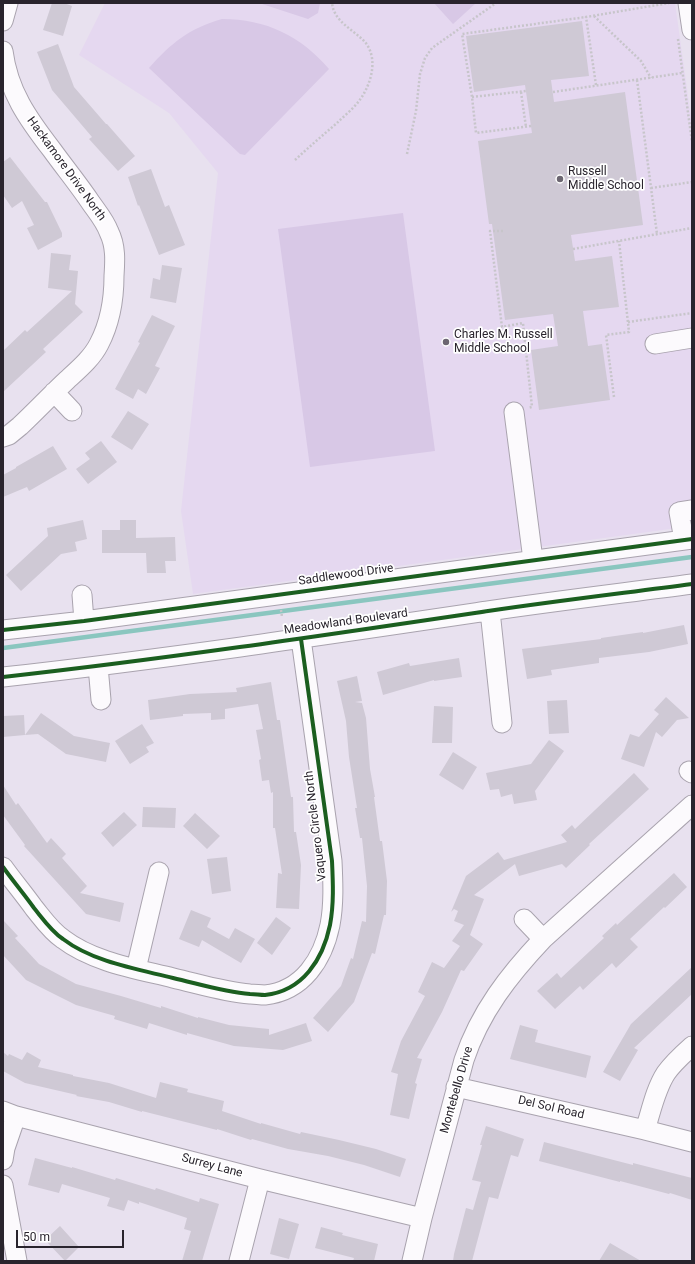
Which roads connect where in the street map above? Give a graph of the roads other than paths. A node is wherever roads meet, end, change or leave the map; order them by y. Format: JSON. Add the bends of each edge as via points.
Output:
{"nodes":[{"id":1,"x":8,"y":3,"type":"edge"},
{"id":2,"x":688,"y":3,"type":"edge"},
{"id":3,"x":3,"y":20,"type":"edge"},
{"id":4,"x":684,"y":32,"type":"edge"},
{"id":5,"x":3,"y":51,"type":"edge"},
{"id":6,"x":5,"y":73,"type":"edge"},
{"id":7,"x":692,"y":338,"type":"edge"},
{"id":8,"x":655,"y":344,"type":"dead end"},
{"id":9,"x":54,"y":392,"type":"junction"},
{"id":10,"x":72,"y":411,"type":"dead end"},
{"id":11,"x":514,"y":412,"type":"road end"},
{"id":12,"x":3,"y":437,"type":"edge"},
{"id":13,"x":692,"y":510,"type":"edge"},
{"id":14,"x":688,"y":539,"type":"edge"},
{"id":15,"x":533,"y":560,"type":"junction"},
{"id":16,"x":692,"y":584,"type":"edge"},
{"id":17,"x":82,"y":595,"type":"dead end"},
{"id":18,"x":490,"y":611,"type":"junction"},
{"id":19,"x":84,"y":621,"type":"junction"},
{"id":20,"x":3,"y":630,"type":"edge"},
{"id":21,"x":301,"y":639,"type":"junction"},
{"id":22,"x":98,"y":666,"type":"junction"},
{"id":23,"x":3,"y":677,"type":"edge"},
{"id":24,"x":101,"y":700,"type":"dead end"},
{"id":25,"x":502,"y":723,"type":"dead end"},
{"id":26,"x":692,"y":805,"type":"edge"},
{"id":27,"x":3,"y":867,"type":"edge"},
{"id":28,"x":159,"y":872,"type":"dead end"},
{"id":29,"x":524,"y":919,"type":"dead end"},
{"id":30,"x":543,"y":939,"type":"junction"},
{"id":31,"x":136,"y":969,"type":"junction"},
{"id":32,"x":692,"y":1046,"type":"edge"},
{"id":33,"x":456,"y":1087,"type":"junction"},
{"id":34,"x":9,"y":1113,"type":"edge"},
{"id":35,"x":645,"y":1130,"type":"junction"},
{"id":36,"x":692,"y":1142,"type":"edge"},
{"id":37,"x":3,"y":1160,"type":"edge"},
{"id":38,"x":260,"y":1179,"type":"junction"},
{"id":39,"x":3,"y":1185,"type":"edge"},
{"id":40,"x":422,"y":1218,"type":"junction"},
{"id":41,"x":17,"y":1261,"type":"edge"},
{"id":42,"x":239,"y":1261,"type":"edge"},
{"id":43,"x":412,"y":1261,"type":"edge"}],
"edges":[{"from":1,"to":3,"type":"street"},
{"from":2,"to":4,"type":"street"},
{"from":5,"to":6,"type":"street","name":"Hackamore Drive North"},
{"from":6,"to":9,"type":"street","name":"Hackamore Drive North","via":[[30,121],[104,221],[114,247],[114,293],[106,328],[89,359]]},
{"from":7,"to":8,"type":"street"},
{"from":9,"to":10,"type":"street"},
{"from":9,"to":12,"type":"street","name":"Hackamore Drive North","via":[[20,426]]},
{"from":11,"to":15,"type":"street"},
{"from":13,"to":14,"type":"street","via":[[679,512]]},
{"from":14,"to":15,"type":"street","name":"Saddlewood Drive"},
{"from":15,"to":19,"type":"street","name":"Saddlewood Drive"},
{"from":16,"to":18,"type":"street","name":"Meadowland Boulevard"},
{"from":17,"to":19,"type":"street"},
{"from":18,"to":21,"type":"street","name":"Meadowland Boulevard"},
{"from":18,"to":25,"type":"street"},
{"from":19,"to":20,"type":"street","name":"Saddlewood Drive"},
{"from":21,"to":22,"type":"street","name":"Meadowland Boulevard"},
{"from":21,"to":31,"type":"street","name":"Vaquero Circle North","via":[[333,881],[330,925],[317,961],[294,985],[264,995],[236,993]]},
{"from":22,"to":23,"type":"street","name":"Meadowland Boulevard"},
{"from":22,"to":24,"type":"street"},
{"from":26,"to":30,"type":"street","name":"Montebello Drive"},
{"from":27,"to":31,"type":"street","name":"Vaquero Circle North","via":[[50,928],[62,939],[93,956]]},
{"from":28,"to":31,"type":"street"},
{"from":29,"to":30,"type":"street"},
{"from":30,"to":33,"type":"street","name":"Montebello Drive","via":[[506,981],[488,1007],[470,1044]]},
{"from":32,"to":35,"type":"street","via":[[666,1073],[659,1086]]},
{"from":33,"to":35,"type":"street","name":"Del Sol Road"},
{"from":33,"to":40,"type":"street","name":"Montebello Drive"},
{"from":34,"to":37,"type":"street"},
{"from":34,"to":38,"type":"street","name":"Surrey Lane"},
{"from":35,"to":36,"type":"street","name":"Del Sol Road"},
{"from":38,"to":40,"type":"street","name":"Surrey Lane"},
{"from":38,"to":42,"type":"street"},
{"from":39,"to":41,"type":"street"},
{"from":40,"to":43,"type":"street","name":"Montebello Drive"}]}
